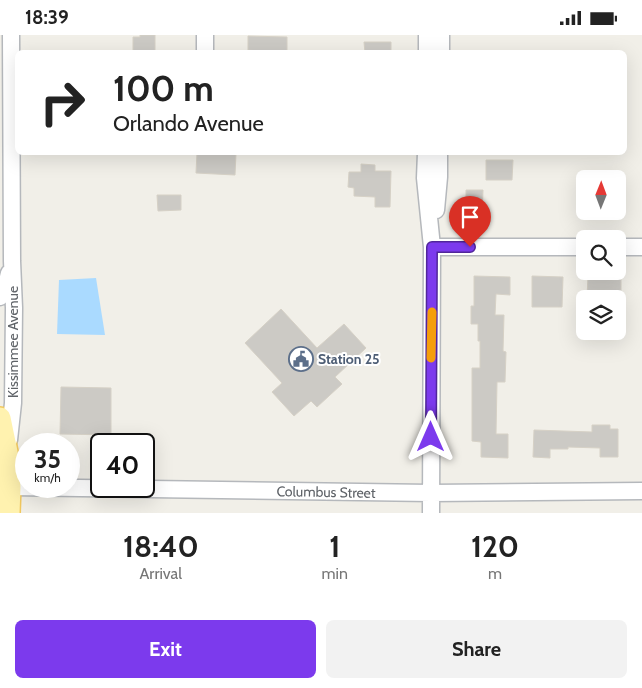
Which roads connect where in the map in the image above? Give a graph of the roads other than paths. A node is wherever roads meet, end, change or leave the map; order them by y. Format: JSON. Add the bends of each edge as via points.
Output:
{"nodes":[{"id":1,"x":11,"y":35,"type":"edge"},
{"id":2,"x":205,"y":35,"type":"edge"},
{"id":3,"x":427,"y":35,"type":"edge"},
{"id":4,"x":441,"y":35,"type":"edge"},
{"id":5,"x":205,"y":50,"type":"edge"},
{"id":6,"x":427,"y":50,"type":"edge"},
{"id":7,"x":441,"y":50,"type":"edge"},
{"id":8,"x":15,"y":101,"type":"edge"},
{"id":9,"x":426,"y":155,"type":"edge"},
{"id":10,"x":439,"y":155,"type":"edge"},
{"id":11,"x":432,"y":247,"type":"junction"},
{"id":12,"x":576,"y":247,"type":"edge"},
{"id":13,"x":626,"y":247,"type":"edge"},
{"id":14,"x":642,"y":247,"type":"edge"},
{"id":15,"x":12,"y":261,"type":"junction"},
{"id":16,"x":0,"y":297,"type":"edge"},
{"id":17,"x":14,"y":308,"type":"junction"},
{"id":18,"x":0,"y":338,"type":"edge"},
{"id":19,"x":0,"y":418,"type":"edge"},
{"id":20,"x":7,"y":452,"type":"junction"},
{"id":21,"x":10,"y":487,"type":"junction"},
{"id":22,"x":642,"y":491,"type":"edge"},
{"id":23,"x":431,"y":493,"type":"junction"},
{"id":24,"x":9,"y":513,"type":"edge"},
{"id":25,"x":431,"y":513,"type":"edge"}],
"edges":[{"from":1,"to":8,"type":"street","name":"Kissimmee Avenue"},
{"from":2,"to":5,"type":"street"},
{"from":3,"to":6,"type":"street"},
{"from":4,"to":7,"type":"street"},
{"from":8,"to":15,"type":"street","name":"Kissimmee Avenue"},
{"from":9,"to":11,"type":"street"},
{"from":10,"to":11,"type":"street"},
{"from":11,"to":12,"type":"street"},
{"from":11,"to":23,"type":"street"},
{"from":13,"to":14,"type":"street"},
{"from":15,"to":16,"type":"street","name":"Kissimmee Avenue","via":[[6,290]]},
{"from":15,"to":17,"type":"street","name":"Kissimmee Avenue"},
{"from":17,"to":18,"type":"street"},
{"from":17,"to":20,"type":"street","name":"Kissimmee Avenue","via":[[13,403]]},
{"from":19,"to":20,"type":"main road","name":"Kissimmee Avenue"},
{"from":20,"to":21,"type":"main road","name":"Kissimmee Avenue"},
{"from":21,"to":23,"type":"street","name":"Columbus Street"},
{"from":21,"to":24,"type":"main road","name":"Kissimmee Avenue"},
{"from":22,"to":23,"type":"street","name":"Columbus Street"},
{"from":23,"to":25,"type":"street"}]}
